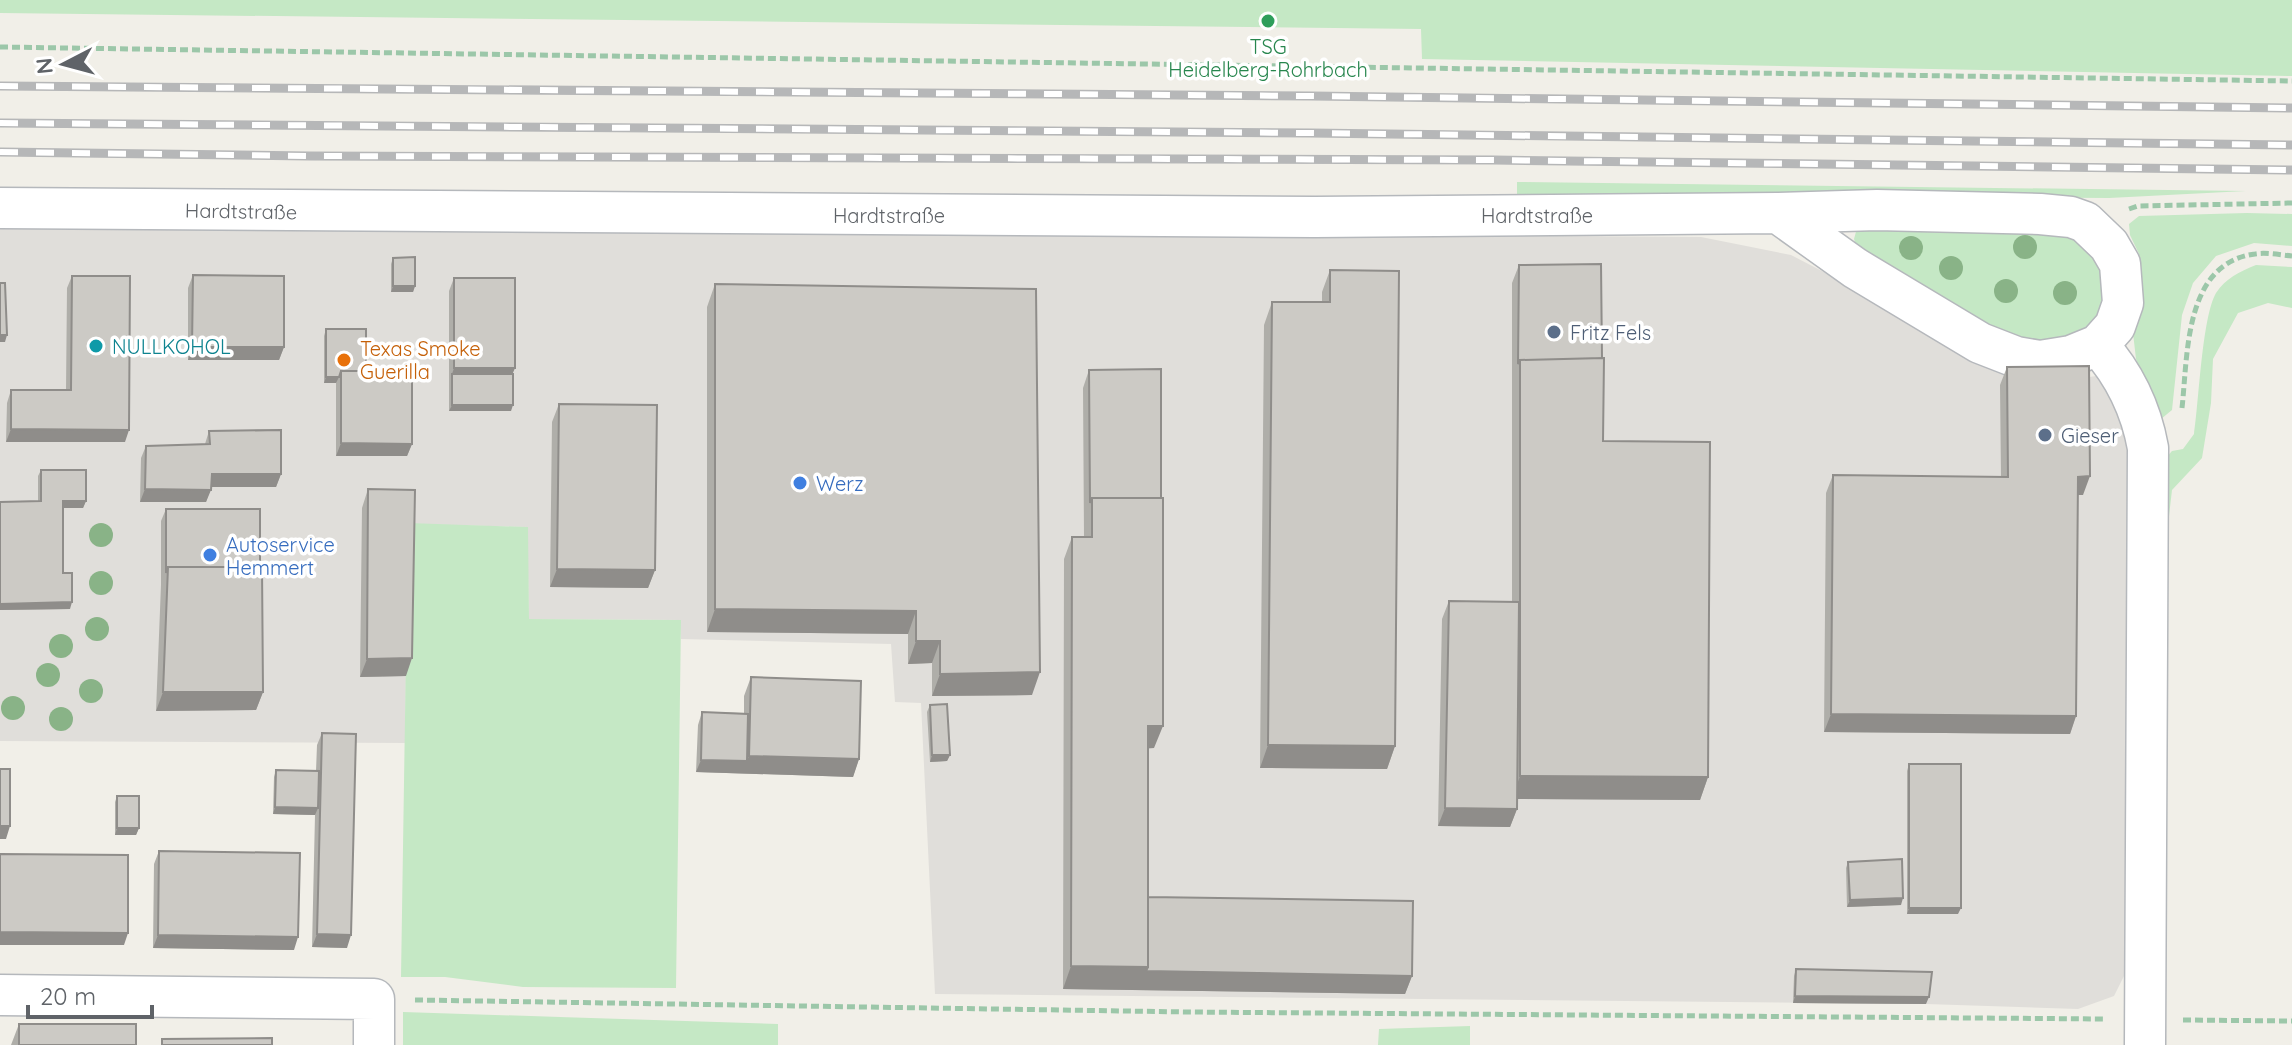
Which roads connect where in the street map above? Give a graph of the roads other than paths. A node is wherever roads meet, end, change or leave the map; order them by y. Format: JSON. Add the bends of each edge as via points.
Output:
{"nodes":[{"id":1,"x":0,"y":208,"type":"edge"},
{"id":2,"x":1778,"y":213,"type":"junction"},
{"id":3,"x":2098,"y":345,"type":"junction"},
{"id":4,"x":0,"y":995,"type":"edge"},
{"id":5,"x":2145,"y":1032,"type":"edge"},
{"id":6,"x":374,"y":1045,"type":"edge"}],
"edges":[{"from":1,"to":2,"type":"street","name":"Hardtstraße","via":[[1315,217]]},
{"from":2,"to":3,"type":"street","via":[[1855,268],[1980,343],[2040,361]]},
{"from":2,"to":3,"type":"street","name":"Hardtstraße","via":[[2040,214],[2085,222],[2120,264],[2123,303],[2115,326]]},
{"from":3,"to":5,"type":"street","via":[[2118,368],[2148,448]]},
{"from":4,"to":6,"type":"street","via":[[374,999]]}]}
